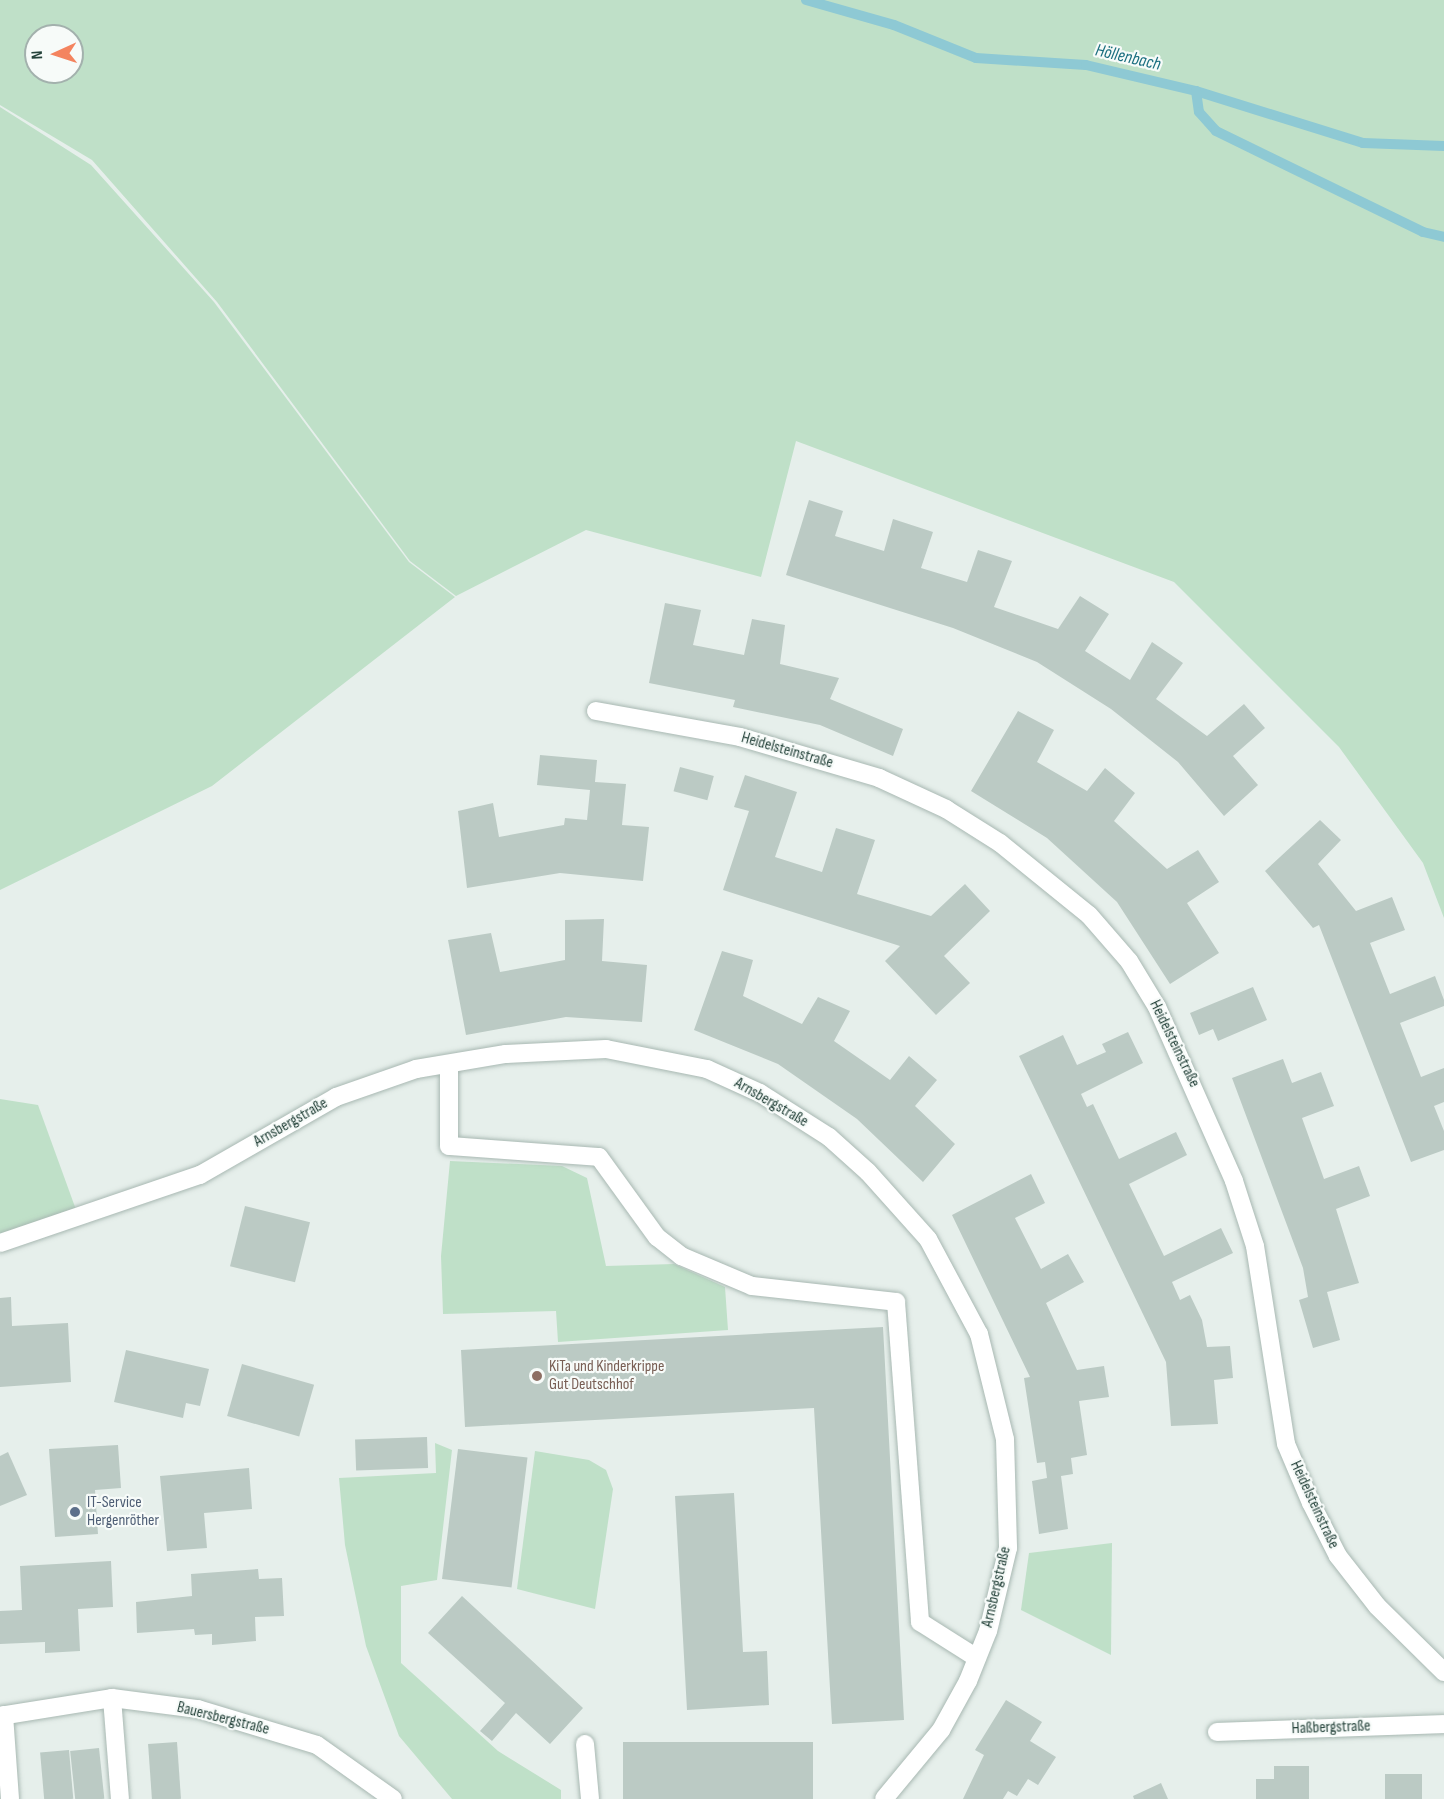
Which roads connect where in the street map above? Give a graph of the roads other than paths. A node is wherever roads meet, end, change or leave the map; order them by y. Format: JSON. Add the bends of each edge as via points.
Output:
{"nodes":[{"id":1,"x":596,"y":711,"type":"dead end"},
{"id":2,"x":449,"y":1064,"type":"junction"},
{"id":3,"x":0,"y":1243,"type":"edge"},
{"id":4,"x":977,"y":1658,"type":"junction"},
{"id":5,"x":1444,"y":1672,"type":"edge"},
{"id":6,"x":112,"y":1698,"type":"junction"},
{"id":7,"x":2,"y":1715,"type":"edge"},
{"id":8,"x":1444,"y":1724,"type":"edge"},
{"id":9,"x":1217,"y":1732,"type":"dead end"},
{"id":10,"x":585,"y":1744,"type":"dead end"},
{"id":11,"x":10,"y":1799,"type":"edge"},
{"id":12,"x":120,"y":1799,"type":"edge"},
{"id":13,"x":393,"y":1799,"type":"edge"},
{"id":14,"x":590,"y":1799,"type":"edge"},
{"id":15,"x":884,"y":1799,"type":"edge"}],
"edges":[{"from":1,"to":5,"type":"street","name":"Heidelsteinstraße","via":[[740,737],[879,778],[946,809],[1000,843],[1089,915],[1129,961],[1157,1007],[1234,1181],[1255,1246],[1286,1444],[1311,1503],[1338,1556],[1377,1606]]},
{"from":2,"to":3,"type":"street","name":"Arnsbergstraße","via":[[336,1097],[200,1174]]},
{"from":2,"to":4,"type":"street","via":[[449,1146],[599,1157],[657,1237],[681,1256],[752,1286],[896,1302],[920,1622]]},
{"from":2,"to":4,"type":"street","name":"Arnsbergstraße","via":[[506,1053],[606,1049],[707,1069],[760,1093],[829,1137],[907,1210],[928,1239],[979,1334],[1005,1439],[1008,1548]]},
{"from":4,"to":15,"type":"street","name":"Arnsbergstraße","via":[[941,1730]]},
{"from":6,"to":7,"type":"street","name":"Bauersbergstraße"},
{"from":6,"to":12,"type":"street"},
{"from":6,"to":13,"type":"street","name":"Bauersbergstraße","via":[[198,1709],[317,1745]]},
{"from":7,"to":11,"type":"street"},
{"from":8,"to":9,"type":"street","name":"Haßbergstraße"},
{"from":10,"to":14,"type":"street"}]}
